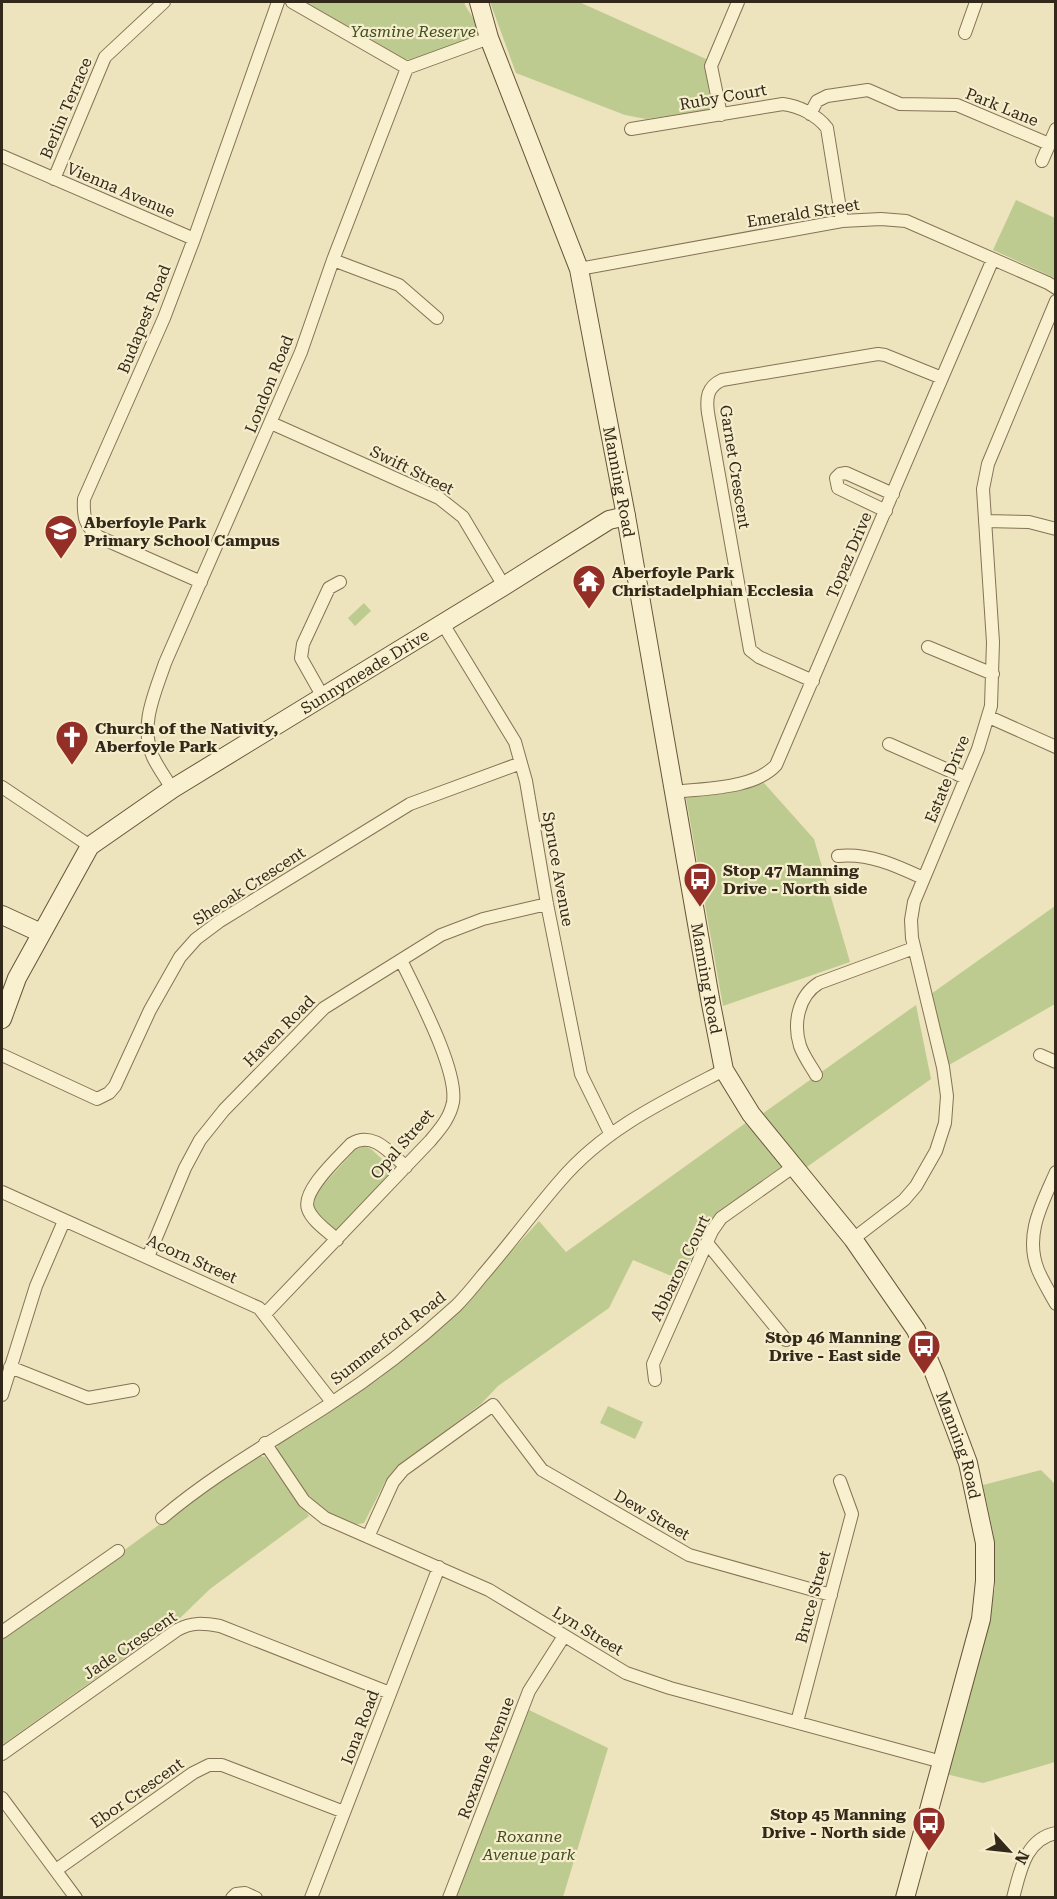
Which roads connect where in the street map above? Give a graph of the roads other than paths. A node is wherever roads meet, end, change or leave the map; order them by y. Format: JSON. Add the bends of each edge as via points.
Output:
{"nodes":[{"id":1,"x":164,"y":2,"type":"edge"},
{"id":2,"x":278,"y":2,"type":"edge"},
{"id":3,"x":292,"y":2,"type":"edge"},
{"id":4,"x":478,"y":2,"type":"edge"},
{"id":5,"x":738,"y":2,"type":"edge"},
{"id":6,"x":976,"y":2,"type":"edge"},
{"id":7,"x":965,"y":33,"type":"dead end"},
{"id":8,"x":489,"y":38,"type":"junction"},
{"id":9,"x":406,"y":68,"type":"junction"},
{"id":10,"x":721,"y":114,"type":"junction"},
{"id":11,"x":810,"y":114,"type":"junction"},
{"id":12,"x":631,"y":129,"type":"dead end"},
{"id":13,"x":1056,"y":129,"type":"edge"},
{"id":14,"x":1049,"y":144,"type":"junction"},
{"id":15,"x":2,"y":156,"type":"edge"},
{"id":16,"x":1042,"y":161,"type":"dead end"},
{"id":17,"x":54,"y":180,"type":"junction"},
{"id":18,"x":842,"y":221,"type":"junction"},
{"id":19,"x":194,"y":239,"type":"junction"},
{"id":20,"x":993,"y":259,"type":"junction"},
{"id":21,"x":333,"y":260,"type":"junction"},
{"id":22,"x":579,"y":269,"type":"junction"},
{"id":23,"x":1056,"y":288,"type":"edge"},
{"id":24,"x":1056,"y":301,"type":"edge"},
{"id":25,"x":437,"y":318,"type":"dead end"},
{"id":26,"x":942,"y":378,"type":"junction"},
{"id":27,"x":271,"y":423,"type":"junction"},
{"id":28,"x":893,"y":494,"type":"junction"},
{"id":29,"x":886,"y":511,"type":"junction"},
{"id":30,"x":626,"y":516,"type":"junction"},
{"id":31,"x":986,"y":521,"type":"junction"},
{"id":32,"x":1056,"y":529,"type":"edge"},
{"id":33,"x":201,"y":582,"type":"junction"},
{"id":34,"x":340,"y":582,"type":"dead end"},
{"id":35,"x":504,"y":586,"type":"junction"},
{"id":36,"x":443,"y":624,"type":"junction"},
{"id":37,"x":928,"y":647,"type":"dead end"},
{"id":38,"x":993,"y":674,"type":"junction"},
{"id":39,"x":813,"y":681,"type":"junction"},
{"id":40,"x":323,"y":697,"type":"junction"},
{"id":41,"x":989,"y":717,"type":"junction"},
{"id":42,"x":889,"y":744,"type":"dead end"},
{"id":43,"x":1056,"y":747,"type":"edge"},
{"id":44,"x":521,"y":763,"type":"junction"},
{"id":45,"x":966,"y":778,"type":"junction"},
{"id":46,"x":2,"y":788,"type":"edge"},
{"id":47,"x":172,"y":789,"type":"junction"},
{"id":48,"x":675,"y":792,"type":"junction"},
{"id":49,"x":90,"y":846,"type":"junction"},
{"id":50,"x":838,"y":856,"type":"dead end"},
{"id":51,"x":923,"y":878,"type":"junction"},
{"id":52,"x":547,"y":904,"type":"junction"},
{"id":53,"x":2,"y":915,"type":"edge"},
{"id":54,"x":40,"y":933,"type":"junction"},
{"id":55,"x":914,"y":948,"type":"junction"},
{"id":56,"x":401,"y":960,"type":"junction"},
{"id":57,"x":2,"y":1019,"type":"edge"},
{"id":58,"x":2,"y":1055,"type":"edge"},
{"id":59,"x":1040,"y":1055,"type":"dead end"},
{"id":60,"x":1056,"y":1062,"type":"edge"},
{"id":61,"x":724,"y":1070,"type":"junction"},
{"id":62,"x":816,"y":1076,"type":"dead end"},
{"id":63,"x":610,"y":1133,"type":"junction"},
{"id":64,"x":406,"y":1167,"type":"junction"},
{"id":65,"x":793,"y":1167,"type":"junction"},
{"id":66,"x":1056,"y":1172,"type":"edge"},
{"id":67,"x":2,"y":1192,"type":"edge"},
{"id":68,"x":64,"y":1221,"type":"junction"},
{"id":69,"x":853,"y":1239,"type":"junction"},
{"id":70,"x":336,"y":1240,"type":"junction"},
{"id":71,"x":707,"y":1243,"type":"junction"},
{"id":72,"x":148,"y":1257,"type":"junction"},
{"id":73,"x":1056,"y":1304,"type":"edge"},
{"id":74,"x":265,"y":1314,"type":"junction"},
{"id":75,"x":786,"y":1340,"type":"dead end"},
{"id":76,"x":10,"y":1367,"type":"junction"},
{"id":77,"x":655,"y":1380,"type":"dead end"},
{"id":78,"x":134,"y":1390,"type":"dead end"},
{"id":79,"x":2,"y":1395,"type":"edge"},
{"id":80,"x":332,"y":1402,"type":"junction"},
{"id":81,"x":266,"y":1443,"type":"junction"},
{"id":82,"x":840,"y":1481,"type":"dead end"},
{"id":83,"x":162,"y":1518,"type":"dead end"},
{"id":84,"x":368,"y":1537,"type":"junction"},
{"id":85,"x":118,"y":1551,"type":"dead end"},
{"id":86,"x":439,"y":1568,"type":"junction"},
{"id":87,"x":831,"y":1595,"type":"junction"},
{"id":88,"x":2,"y":1632,"type":"edge"},
{"id":89,"x":564,"y":1636,"type":"junction"},
{"id":90,"x":390,"y":1693,"type":"junction"},
{"id":91,"x":797,"y":1722,"type":"junction"},
{"id":92,"x":2,"y":1754,"type":"edge"},
{"id":93,"x":942,"y":1762,"type":"junction"},
{"id":94,"x":2,"y":1798,"type":"edge"},
{"id":95,"x":345,"y":1812,"type":"junction"},
{"id":96,"x":1056,"y":1833,"type":"edge"},
{"id":97,"x":56,"y":1870,"type":"junction"},
{"id":98,"x":76,"y":1898,"type":"edge"},
{"id":99,"x":232,"y":1898,"type":"edge"},
{"id":100,"x":256,"y":1898,"type":"edge"},
{"id":101,"x":310,"y":1898,"type":"edge"},
{"id":102,"x":449,"y":1898,"type":"edge"},
{"id":103,"x":905,"y":1898,"type":"edge"},
{"id":104,"x":1013,"y":1898,"type":"edge"}],
"edges":[{"from":1,"to":17,"type":"street","name":"Berlin Terrace","via":[[105,57]]},
{"from":2,"to":19,"type":"street","name":"Budapest Road"},
{"from":3,"to":9,"type":"street"},
{"from":4,"to":8,"type":"street","name":"Manning Road"},
{"from":5,"to":10,"type":"street","via":[[711,66]]},
{"from":6,"to":7,"type":"street"},
{"from":8,"to":9,"type":"street"},
{"from":8,"to":22,"type":"street","name":"Manning Road"},
{"from":9,"to":21,"type":"street","name":"London Road"},
{"from":10,"to":11,"type":"street","name":"Ruby Court","via":[[783,104]]},
{"from":10,"to":12,"type":"street","name":"Ruby Court"},
{"from":11,"to":14,"type":"street","name":"Park Lane","via":[[817,101],[827,96],[868,90],[900,104],[957,105]]},
{"from":11,"to":18,"type":"street","name":"Ruby Court","via":[[820,118],[827,128]]},
{"from":13,"to":14,"type":"street"},
{"from":14,"to":16,"type":"street"},
{"from":15,"to":17,"type":"street","name":"Vienna Avenue"},
{"from":17,"to":19,"type":"street","name":"Vienna Avenue"},
{"from":18,"to":20,"type":"street","name":"Emerald Street","via":[[906,221]]},
{"from":18,"to":22,"type":"street","name":"Emerald Street"},
{"from":19,"to":33,"type":"street","name":"Budapest Road","via":[[164,318],[84,499],[83,511],[85,522],[99,537]]},
{"from":20,"to":23,"type":"street","name":"Emerald Street"},
{"from":20,"to":26,"type":"street","name":"Topaz Drive"},
{"from":21,"to":25,"type":"street","via":[[399,285]]},
{"from":21,"to":27,"type":"street","name":"London Road"},
{"from":22,"to":30,"type":"street","name":"Manning Road"},
{"from":24,"to":31,"type":"street","name":"Estate Drive","via":[[988,464],[982,489]]},
{"from":26,"to":28,"type":"street","name":"Topaz Drive"},
{"from":26,"to":39,"type":"street","name":"Garnet Crescent","via":[[878,354],[722,380],[708,391],[708,413],[750,650]]},
{"from":27,"to":33,"type":"street","name":"London Road"},
{"from":27,"to":35,"type":"street","name":"Swift Street","via":[[438,498],[463,517]]},
{"from":28,"to":29,"type":"street","name":"Topaz Drive"},
{"from":28,"to":29,"type":"street","via":[[846,473],[836,478],[838,488]]},
{"from":29,"to":39,"type":"street","name":"Topaz Drive"},
{"from":30,"to":35,"type":"street","name":"Sunnymeade Drive","via":[[609,520]]},
{"from":30,"to":48,"type":"street","name":"Manning Road"},
{"from":31,"to":32,"type":"street","via":[[1029,522]]},
{"from":31,"to":38,"type":"street","name":"Estate Drive"},
{"from":33,"to":47,"type":"street","name":"London Road","via":[[148,713],[147,739]]},
{"from":34,"to":40,"type":"street","via":[[329,588],[303,644],[301,658]]},
{"from":35,"to":36,"type":"street","name":"Sunnymeade Drive"},
{"from":36,"to":40,"type":"street","name":"Sunnymeade Drive"},
{"from":36,"to":44,"type":"street","name":"Spruce Avenue","via":[[515,742]]},
{"from":37,"to":38,"type":"street"},
{"from":38,"to":41,"type":"street","name":"Estate Drive"},
{"from":39,"to":48,"type":"street","name":"Topaz Drive","via":[[769,773],[746,783]]},
{"from":40,"to":47,"type":"street","name":"Sunnymeade Drive"},
{"from":41,"to":43,"type":"street"},
{"from":41,"to":45,"type":"street","name":"Estate Drive"},
{"from":42,"to":45,"type":"street"},
{"from":44,"to":52,"type":"street","name":"Spruce Avenue"},
{"from":44,"to":58,"type":"street","name":"Sheoak Crescent","via":[[410,804],[196,939],[180,957],[150,1010],[109,1093],[97,1099]]},
{"from":45,"to":51,"type":"street","name":"Estate Drive"},
{"from":46,"to":49,"type":"street"},
{"from":47,"to":49,"type":"street","name":"Sunnymeade Drive"},
{"from":48,"to":61,"type":"street","name":"Manning Road"},
{"from":49,"to":54,"type":"street","name":"Sunnymeade Drive"},
{"from":50,"to":51,"type":"street","via":[[885,861]]},
{"from":51,"to":55,"type":"street","name":"Estate Drive","via":[[911,920]]},
{"from":52,"to":56,"type":"street","name":"Haven Road","via":[[483,919],[441,935]]},
{"from":52,"to":63,"type":"street","name":"Spruce Avenue","via":[[581,1074]]},
{"from":53,"to":54,"type":"street"},
{"from":54,"to":57,"type":"street","name":"Sunnymeade Drive"},
{"from":55,"to":62,"type":"street","via":[[819,983],[806,993],[796,1026],[801,1048]]},
{"from":55,"to":69,"type":"street","name":"Estate Drive","via":[[943,1067],[945,1123],[936,1151],[916,1186]]},
{"from":56,"to":64,"type":"street","name":"Opal Street","via":[[443,1053],[453,1086],[450,1114]]},
{"from":56,"to":72,"type":"street","name":"Haven Road","via":[[324,1008],[224,1110],[200,1140],[185,1168]]},
{"from":59,"to":60,"type":"street"},
{"from":61,"to":63,"type":"street","name":"Summerford Road"},
{"from":61,"to":65,"type":"street","name":"Manning Road","via":[[750,1114]]},
{"from":63,"to":80,"type":"street","name":"Summerford Road","via":[[561,1179],[457,1305],[377,1372]]},
{"from":64,"to":70,"type":"street","name":"Opal Street"},
{"from":64,"to":70,"type":"street","via":[[375,1141],[359,1139],[351,1144],[308,1195],[312,1215]]},
{"from":65,"to":69,"type":"street","name":"Manning Road"},
{"from":65,"to":71,"type":"street","name":"Abbaron Court","via":[[721,1218]]},
{"from":66,"to":73,"type":"street","via":[[1036,1216],[1032,1236],[1038,1271]]},
{"from":67,"to":68,"type":"street","name":"Acorn Street"},
{"from":68,"to":72,"type":"street","name":"Acorn Street"},
{"from":68,"to":76,"type":"street","via":[[36,1286]]},
{"from":69,"to":93,"type":"street","name":"Manning Road","via":[[916,1330],[968,1464],[985,1543],[981,1619]]},
{"from":70,"to":74,"type":"street","name":"Opal Street"},
{"from":71,"to":75,"type":"street"},
{"from":71,"to":77,"type":"street","name":"Abbaron Court","via":[[653,1364]]},
{"from":72,"to":74,"type":"street","name":"Acorn Street"},
{"from":74,"to":80,"type":"street","name":"Acorn Street"},
{"from":76,"to":78,"type":"street","via":[[88,1398]]},
{"from":76,"to":79,"type":"street"},
{"from":80,"to":81,"type":"street","name":"Summerford Road"},
{"from":81,"to":83,"type":"street","name":"Summerford Road"},
{"from":81,"to":84,"type":"street","name":"Lyn Street","via":[[304,1501],[325,1518]]},
{"from":82,"to":87,"type":"street","name":"Bruce Street","via":[[852,1514]]},
{"from":84,"to":86,"type":"street","name":"Lyn Street"},
{"from":84,"to":87,"type":"street","name":"Dew Street","via":[[393,1482],[403,1470],[493,1405],[542,1470],[689,1555]]},
{"from":85,"to":88,"type":"street"},
{"from":86,"to":89,"type":"street","name":"Lyn Street","via":[[489,1590]]},
{"from":86,"to":90,"type":"street","name":"Iona Road"},
{"from":87,"to":91,"type":"street","name":"Bruce Street"},
{"from":89,"to":91,"type":"street","name":"Lyn Street","via":[[626,1673]]},
{"from":89,"to":102,"type":"street","name":"Roxanne Avenue","via":[[529,1691]]},
{"from":90,"to":92,"type":"street","name":"Jade Crescent","via":[[220,1626],[190,1624]]},
{"from":90,"to":95,"type":"street","name":"Iona Road"},
{"from":91,"to":93,"type":"street","name":"Lyn Street"},
{"from":93,"to":103,"type":"street","name":"Manning Road"},
{"from":94,"to":97,"type":"street"},
{"from":95,"to":97,"type":"street","name":"Ebor Crescent","via":[[222,1765],[209,1765]]},
{"from":95,"to":101,"type":"street","name":"Iona Road"},
{"from":96,"to":104,"type":"street","via":[[1047,1834],[1028,1851]]},
{"from":97,"to":98,"type":"street"},
{"from":99,"to":100,"type":"street","via":[[245,1893]]}]}
